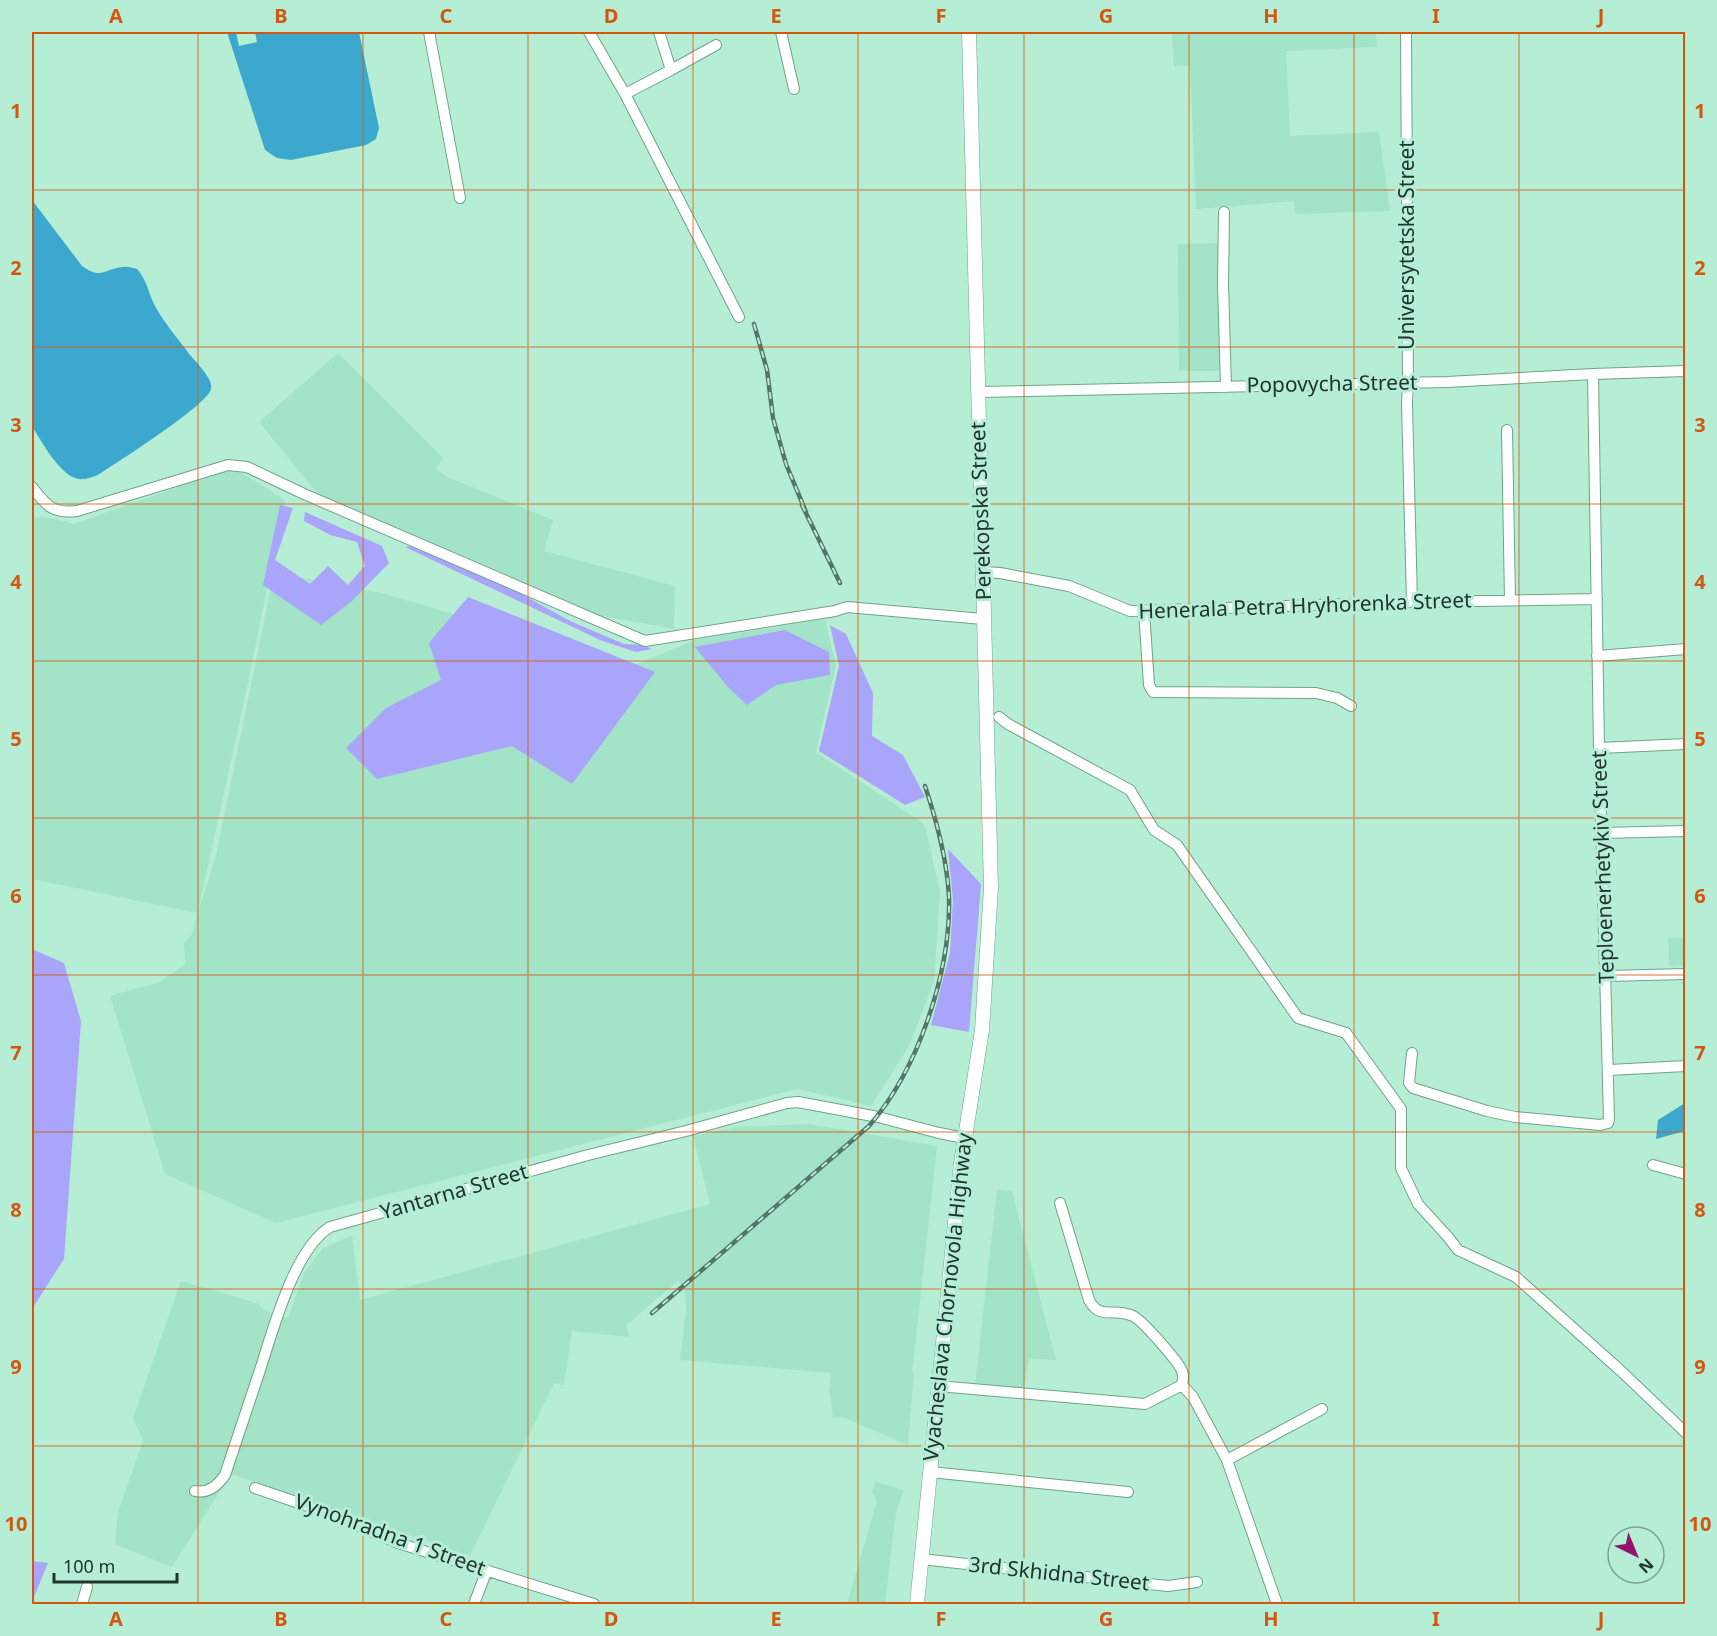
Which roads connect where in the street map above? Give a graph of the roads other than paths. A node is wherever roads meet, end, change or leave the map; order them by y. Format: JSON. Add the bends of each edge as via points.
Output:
{"nodes":[{"id":1,"x":429,"y":32,"type":"edge"},
{"id":2,"x":589,"y":32,"type":"edge"},
{"id":3,"x":659,"y":32,"type":"edge"},
{"id":4,"x":781,"y":32,"type":"edge"},
{"id":5,"x":969,"y":32,"type":"edge"},
{"id":6,"x":1406,"y":32,"type":"edge"},
{"id":7,"x":716,"y":45,"type":"dead end"},
{"id":8,"x":671,"y":70,"type":"junction"},
{"id":9,"x":794,"y":89,"type":"dead end"},
{"id":10,"x":625,"y":94,"type":"junction"},
{"id":11,"x":460,"y":198,"type":"dead end"},
{"id":12,"x":1224,"y":212,"type":"dead end"},
{"id":13,"x":739,"y":316,"type":"dead end"},
{"id":14,"x":1686,"y":371,"type":"edge"},
{"id":15,"x":1593,"y":374,"type":"junction"},
{"id":16,"x":1408,"y":382,"type":"junction"},
{"id":17,"x":1226,"y":387,"type":"junction"},
{"id":18,"x":978,"y":392,"type":"junction"},
{"id":19,"x":1507,"y":430,"type":"dead end"},
{"id":20,"x":32,"y":487,"type":"edge"},
{"id":21,"x":983,"y":572,"type":"junction"},
{"id":22,"x":1597,"y":599,"type":"junction"},
{"id":23,"x":1510,"y":600,"type":"junction"},
{"id":24,"x":1412,"y":602,"type":"junction"},
{"id":25,"x":1144,"y":611,"type":"junction"},
{"id":26,"x":983,"y":619,"type":"junction"},
{"id":27,"x":1686,"y":649,"type":"edge"},
{"id":28,"x":1597,"y":656,"type":"junction"},
{"id":29,"x":1351,"y":706,"type":"dead end"},
{"id":30,"x":999,"y":717,"type":"dead end"},
{"id":31,"x":1686,"y":744,"type":"edge"},
{"id":32,"x":1599,"y":748,"type":"junction"},
{"id":33,"x":1686,"y":831,"type":"edge"},
{"id":34,"x":1602,"y":833,"type":"junction"},
{"id":35,"x":1686,"y":974,"type":"edge"},
{"id":36,"x":1606,"y":976,"type":"junction"},
{"id":37,"x":984,"y":991,"type":"joint"},
{"id":38,"x":1412,"y":1053,"type":"dead end"},
{"id":39,"x":1686,"y":1066,"type":"edge"},
{"id":40,"x":1609,"y":1070,"type":"junction"},
{"id":41,"x":964,"y":1138,"type":"junction"},
{"id":42,"x":1653,"y":1165,"type":"dead end"},
{"id":43,"x":1686,"y":1174,"type":"edge"},
{"id":44,"x":1060,"y":1203,"type":"dead end"},
{"id":45,"x":1182,"y":1385,"type":"junction"},
{"id":46,"x":938,"y":1386,"type":"junction"},
{"id":47,"x":1322,"y":1409,"type":"dead end"},
{"id":48,"x":1686,"y":1433,"type":"edge"},
{"id":49,"x":1227,"y":1460,"type":"junction"},
{"id":50,"x":930,"y":1472,"type":"junction"},
{"id":51,"x":255,"y":1488,"type":"dead end"},
{"id":52,"x":195,"y":1491,"type":"dead end"},
{"id":53,"x":1128,"y":1492,"type":"dead end"},
{"id":54,"x":921,"y":1559,"type":"junction"},
{"id":55,"x":487,"y":1570,"type":"junction"},
{"id":56,"x":1197,"y":1582,"type":"dead end"},
{"id":57,"x":87,"y":1587,"type":"dead end"},
{"id":58,"x":82,"y":1605,"type":"edge"},
{"id":59,"x":474,"y":1605,"type":"edge"},
{"id":60,"x":594,"y":1605,"type":"edge"},
{"id":61,"x":917,"y":1605,"type":"edge"},
{"id":62,"x":1277,"y":1605,"type":"edge"}],
"edges":[{"from":1,"to":11,"type":"street"},
{"from":2,"to":10,"type":"street"},
{"from":3,"to":8,"type":"street"},
{"from":4,"to":9,"type":"street"},
{"from":5,"to":18,"type":"main road","name":"Perekopska Street"},
{"from":6,"to":16,"type":"street","name":"Universytetska Street"},
{"from":7,"to":8,"type":"street"},
{"from":8,"to":10,"type":"street"},
{"from":10,"to":13,"type":"street"},
{"from":12,"to":17,"type":"street"},
{"from":14,"to":15,"type":"street","name":"Popovycha Street"},
{"from":15,"to":16,"type":"street","name":"Popovycha Street"},
{"from":15,"to":22,"type":"street","name":"Teploenerhetykiv Street"},
{"from":16,"to":17,"type":"street","name":"Popovycha Street"},
{"from":16,"to":24,"type":"street","name":"Universytetska Street"},
{"from":17,"to":18,"type":"street","name":"Popovycha Street"},
{"from":18,"to":21,"type":"main road","name":"Perekopska Street"},
{"from":19,"to":23,"type":"street"},
{"from":20,"to":26,"type":"street","via":[[46,505],[66,513],[237,464],[645,640],[847,607]]},
{"from":21,"to":25,"type":"street","name":"Henerala Petra Hryhorenka Street","via":[[1069,586],[1126,610]]},
{"from":21,"to":26,"type":"main road","name":"Perekopska Street"},
{"from":22,"to":23,"type":"street","name":"Henerala Petra Hryhorenka Street"},
{"from":22,"to":28,"type":"street","name":"Teploenerhetykiv Street"},
{"from":23,"to":24,"type":"street","name":"Henerala Petra Hryhorenka Street"},
{"from":24,"to":25,"type":"street","name":"Henerala Petra Hryhorenka Street"},
{"from":25,"to":29,"type":"street","via":[[1149,685],[1153,692],[1316,693]]},
{"from":26,"to":37,"type":"main road","name":"Perekopska Street","via":[[991,878]]},
{"from":27,"to":28,"type":"street"},
{"from":28,"to":32,"type":"street","name":"Teploenerhetykiv Street"},
{"from":30,"to":48,"type":"street","via":[[1130,790],[1154,830],[1177,845],[1298,1018],[1346,1033],[1401,1109],[1401,1168],[1418,1204],[1458,1250],[1516,1277]]},
{"from":31,"to":32,"type":"street"},
{"from":32,"to":34,"type":"street","name":"Teploenerhetykiv Street"},
{"from":33,"to":34,"type":"street"},
{"from":34,"to":36,"type":"street","name":"Teploenerhetykiv Street"},
{"from":35,"to":36,"type":"street"},
{"from":36,"to":40,"type":"street","name":"Teploenerhetykiv Street"},
{"from":37,"to":41,"type":"main road","name":"Vyacheslava Chornovola Highway","via":[[980,1045]]},
{"from":38,"to":40,"type":"street","name":"Teploenerhetykiv Street","via":[[1409,1083],[1413,1088],[1487,1111],[1564,1123],[1608,1123]]},
{"from":39,"to":40,"type":"street"},
{"from":41,"to":46,"type":"main road","name":"Vyacheslava Chornovola Highway"},
{"from":41,"to":52,"type":"street","name":"Yantarna Street","via":[[878,1117],[787,1102],[330,1227],[315,1240],[287,1290],[225,1475],[213,1488]]},
{"from":42,"to":43,"type":"street"},
{"from":44,"to":45,"type":"street","via":[[1093,1308],[1103,1314],[1120,1312],[1134,1316],[1175,1360],[1183,1377]]},
{"from":45,"to":46,"type":"street","via":[[1145,1404]]},
{"from":45,"to":49,"type":"street","via":[[1193,1397]]},
{"from":46,"to":50,"type":"main road","name":"Vyacheslava Chornovola Highway"},
{"from":47,"to":49,"type":"street"},
{"from":49,"to":62,"type":"street"},
{"from":50,"to":53,"type":"street"},
{"from":50,"to":54,"type":"main road","name":"Vyacheslava Chornovola Highway"},
{"from":51,"to":55,"type":"street","name":"Vynohradna 1 Street","via":[[331,1514],[398,1543]]},
{"from":54,"to":56,"type":"street","name":"3rd Skhidna Street","via":[[1168,1586]]},
{"from":54,"to":61,"type":"main road","name":"Vyacheslava Chornovola Highway"},
{"from":55,"to":59,"type":"street"},
{"from":55,"to":60,"type":"street","name":"Vynohradna 1 Street"},
{"from":57,"to":58,"type":"street"}]}
